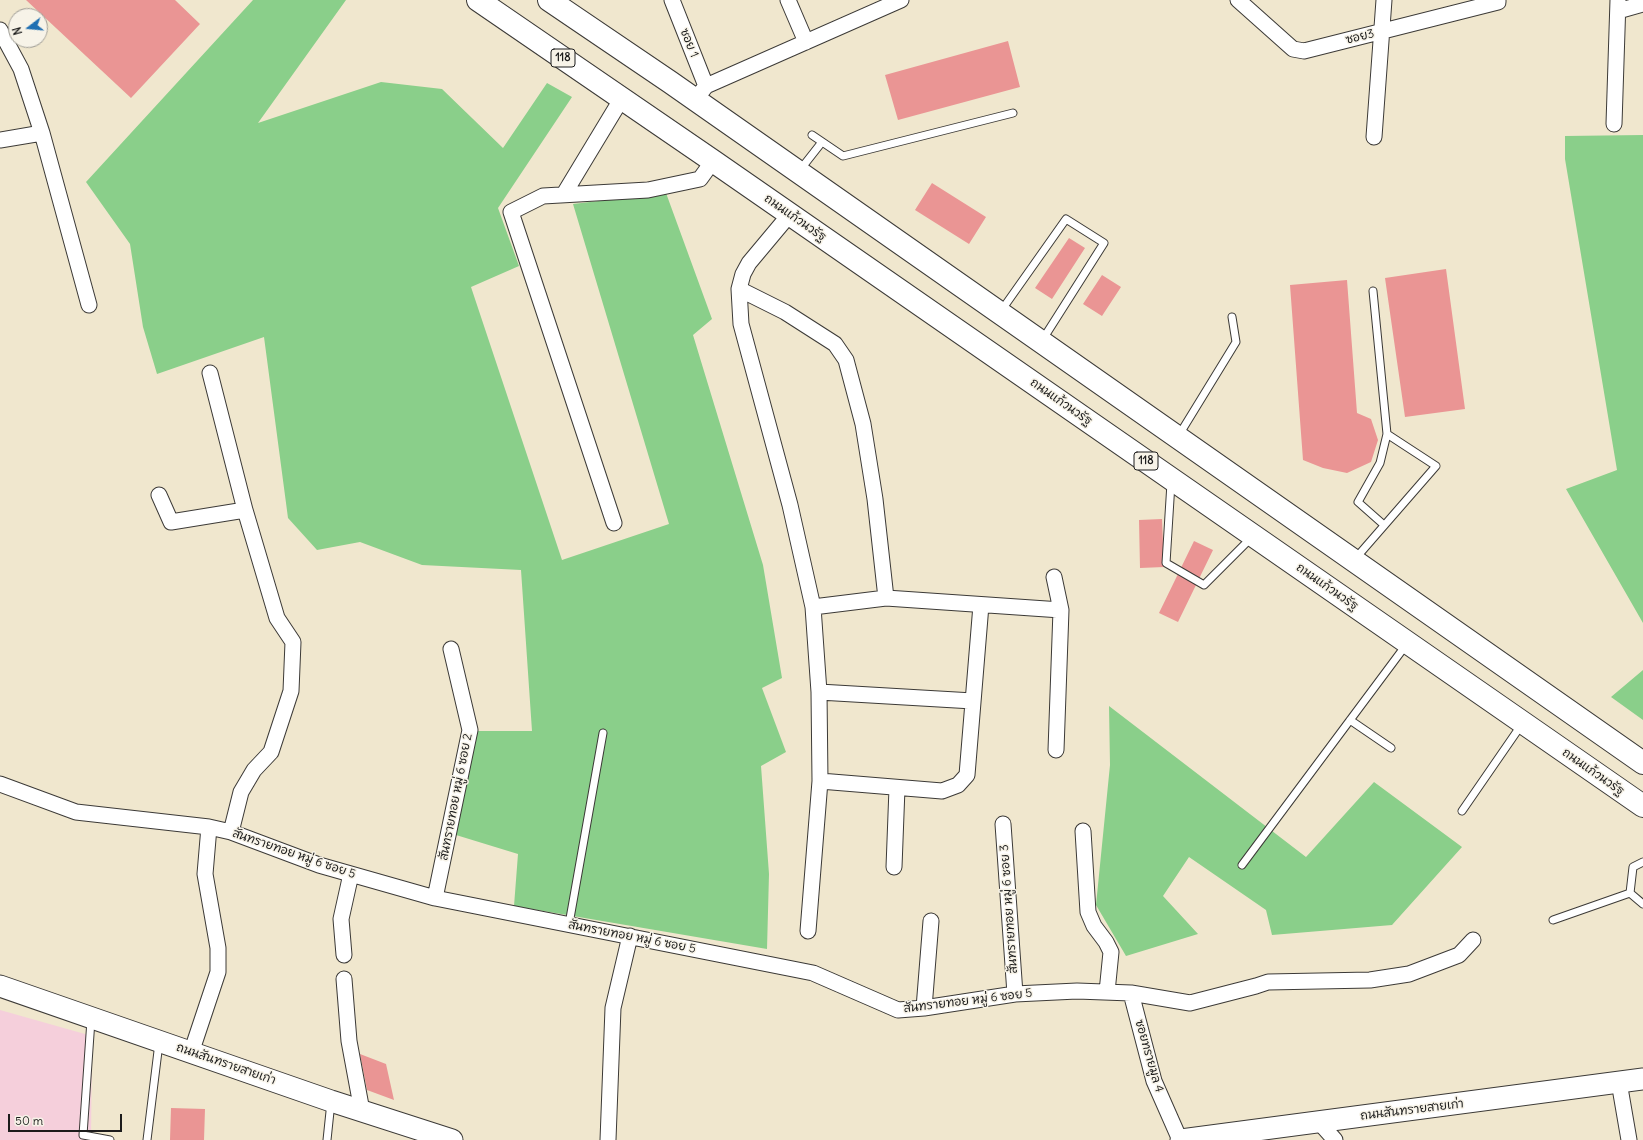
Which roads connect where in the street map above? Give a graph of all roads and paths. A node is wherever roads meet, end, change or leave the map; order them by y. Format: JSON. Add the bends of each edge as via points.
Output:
{"nodes":[{"id":1,"x":478,"y":0,"type":"edge"},
{"id":2,"x":549,"y":0,"type":"edge"},
{"id":3,"x":672,"y":0,"type":"edge"},
{"id":4,"x":788,"y":0,"type":"edge"},
{"id":5,"x":901,"y":0,"type":"edge"},
{"id":6,"x":1238,"y":0,"type":"edge"},
{"id":7,"x":1384,"y":0,"type":"edge"},
{"id":8,"x":1498,"y":1,"type":"edge"},
{"id":9,"x":1643,"y":4,"type":"edge"},
{"id":10,"x":1618,"y":5,"type":"edge"},
{"id":11,"x":0,"y":30,"type":"edge"},
{"id":12,"x":1382,"y":32,"type":"junction"},
{"id":13,"x":806,"y":42,"type":"junction"},
{"id":14,"x":701,"y":93,"type":"junction"},
{"id":15,"x":622,"y":98,"type":"junction"},
{"id":16,"x":1013,"y":113,"type":"dead end"},
{"id":17,"x":1614,"y":124,"type":"dead end"},
{"id":18,"x":42,"y":133,"type":"junction"},
{"id":19,"x":812,"y":135,"type":"dead end"},
{"id":20,"x":1374,"y":137,"type":"dead end"},
{"id":21,"x":0,"y":140,"type":"edge"},
{"id":22,"x":822,"y":142,"type":"junction"},
{"id":23,"x":713,"y":161,"type":"junction"},
{"id":24,"x":798,"y":172,"type":"junction"},
{"id":25,"x":564,"y":194,"type":"junction"},
{"id":26,"x":790,"y":214,"type":"junction"},
{"id":27,"x":739,"y":289,"type":"junction"},
{"id":28,"x":1373,"y":291,"type":"dead end"},
{"id":29,"x":89,"y":305,"type":"dead end"},
{"id":30,"x":999,"y":313,"type":"junction"},
{"id":31,"x":1232,"y":317,"type":"dead end"},
{"id":32,"x":1041,"y":342,"type":"junction"},
{"id":33,"x":210,"y":373,"type":"dead end"},
{"id":34,"x":1387,"y":434,"type":"junction"},
{"id":35,"x":1178,"y":437,"type":"junction"},
{"id":36,"x":1171,"y":479,"type":"junction"},
{"id":37,"x":159,"y":495,"type":"dead end"},
{"id":38,"x":245,"y":510,"type":"junction"},
{"id":39,"x":614,"y":523,"type":"dead end"},
{"id":40,"x":1384,"y":526,"type":"junction"},
{"id":41,"x":1253,"y":536,"type":"junction"},
{"id":42,"x":1354,"y":560,"type":"junction"},
{"id":43,"x":1054,"y":577,"type":"dead end"},
{"id":44,"x":886,"y":598,"type":"junction"},
{"id":45,"x":981,"y":605,"type":"junction"},
{"id":46,"x":813,"y":607,"type":"junction"},
{"id":47,"x":1061,"y":610,"type":"junction"},
{"id":48,"x":1407,"y":643,"type":"junction"},
{"id":49,"x":451,"y":649,"type":"dead end"},
{"id":50,"x":819,"y":692,"type":"junction"},
{"id":51,"x":973,"y":701,"type":"junction"},
{"id":52,"x":1350,"y":720,"type":"junction"},
{"id":53,"x":1523,"y":723,"type":"junction"},
{"id":54,"x":603,"y":733,"type":"dead end"},
{"id":55,"x":1391,"y":748,"type":"dead end"},
{"id":56,"x":1056,"y":750,"type":"dead end"},
{"id":57,"x":1643,"y":763,"type":"edge"},
{"id":58,"x":820,"y":781,"type":"junction"},
{"id":59,"x":0,"y":784,"type":"edge"},
{"id":60,"x":897,"y":788,"type":"junction"},
{"id":61,"x":1643,"y":806,"type":"edge"},
{"id":62,"x":1462,"y":811,"type":"dead end"},
{"id":63,"x":1003,"y":824,"type":"dead end"},
{"id":64,"x":209,"y":828,"type":"junction"},
{"id":65,"x":1083,"y":831,"type":"dead end"},
{"id":66,"x":231,"y":832,"type":"junction"},
{"id":67,"x":1643,"y":862,"type":"edge"},
{"id":68,"x":1242,"y":865,"type":"dead end"},
{"id":69,"x":894,"y":867,"type":"dead end"},
{"id":70,"x":351,"y":874,"type":"junction"},
{"id":71,"x":1630,"y":892,"type":"junction"},
{"id":72,"x":435,"y":898,"type":"junction"},
{"id":73,"x":1643,"y":904,"type":"edge"},
{"id":74,"x":1553,"y":920,"type":"dead end"},
{"id":75,"x":931,"y":921,"type":"dead end"},
{"id":76,"x":568,"y":924,"type":"junction"},
{"id":77,"x":808,"y":931,"type":"dead end"},
{"id":78,"x":630,"y":936,"type":"junction"},
{"id":79,"x":1473,"y":940,"type":"dead end"},
{"id":80,"x":344,"y":955,"type":"dead end"},
{"id":81,"x":344,"y":979,"type":"dead end"},
{"id":82,"x":0,"y":986,"type":"edge"},
{"id":83,"x":1107,"y":992,"type":"junction"},
{"id":84,"x":1131,"y":993,"type":"junction"},
{"id":85,"x":1015,"y":994,"type":"junction"},
{"id":86,"x":924,"y":1008,"type":"junction"},
{"id":87,"x":91,"y":1018,"type":"junction"},
{"id":88,"x":159,"y":1042,"type":"junction"},
{"id":89,"x":191,"y":1053,"type":"junction"},
{"id":90,"x":1643,"y":1079,"type":"edge"},
{"id":91,"x":1619,"y":1082,"type":"junction"},
{"id":92,"x":332,"y":1101,"type":"junction"},
{"id":93,"x":362,"y":1111,"type":"junction"},
{"id":94,"x":1319,"y":1122,"type":"junction"},
{"id":95,"x":422,"y":1136,"type":"edge"},
{"id":96,"x":110,"y":1140,"type":"edge"},
{"id":97,"x":147,"y":1140,"type":"edge"},
{"id":98,"x":327,"y":1140,"type":"edge"},
{"id":99,"x":452,"y":1140,"type":"edge"},
{"id":100,"x":608,"y":1140,"type":"edge"},
{"id":101,"x":1180,"y":1140,"type":"edge"},
{"id":102,"x":1335,"y":1140,"type":"edge"},
{"id":103,"x":1629,"y":1140,"type":"edge"}],
"edges":[{"from":1,"to":15,"type":"main road","name":"ถนนแก้วนวรัฐ","number":"118"},
{"from":2,"to":14,"type":"main road"},
{"from":3,"to":14,"type":"street","name":"ซอย 1"},
{"from":4,"to":13,"type":"street"},
{"from":5,"to":13,"type":"street"},
{"from":6,"to":12,"type":"street","name":"ซอย3","via":[[1293,49],[1304,51]]},
{"from":7,"to":12,"type":"street"},
{"from":8,"to":12,"type":"street","name":"ซอย3"},
{"from":9,"to":10,"type":"street"},
{"from":10,"to":17,"type":"street"},
{"from":11,"to":18,"type":"street","via":[[21,68]]},
{"from":12,"to":20,"type":"street"},
{"from":13,"to":14,"type":"street"},
{"from":14,"to":24,"type":"main road"},
{"from":15,"to":23,"type":"main road","name":"ถนนแก้วนวรัฐ","number":"118"},
{"from":15,"to":25,"type":"street"},
{"from":16,"to":22,"type":"lane","via":[[843,156]]},
{"from":18,"to":21,"type":"street"},
{"from":18,"to":29,"type":"street"},
{"from":19,"to":22,"type":"lane"},
{"from":22,"to":24,"type":"lane"},
{"from":23,"to":25,"type":"street","via":[[700,179],[648,190]]},
{"from":23,"to":26,"type":"main road","name":"ถนนแก้วนวรัฐ","number":"118"},
{"from":24,"to":30,"type":"main road"},
{"from":25,"to":39,"type":"street","via":[[543,196],[511,212]]},
{"from":26,"to":27,"type":"street","via":[[749,264]]},
{"from":26,"to":36,"type":"main road","name":"ถนนแก้วนวรัฐ","number":"118"},
{"from":27,"to":44,"type":"street","via":[[785,312],[835,344],[846,360],[863,424],[875,499]]},
{"from":27,"to":46,"type":"street","via":[[741,324],[790,505]]},
{"from":28,"to":34,"type":"lane"},
{"from":30,"to":32,"type":"main road"},
{"from":30,"to":32,"type":"lane","via":[[1066,219],[1104,243]]},
{"from":31,"to":35,"type":"lane","via":[[1236,342]]},
{"from":32,"to":35,"type":"main road"},
{"from":33,"to":38,"type":"street"},
{"from":34,"to":40,"type":"lane","via":[[1380,463],[1358,502]]},
{"from":34,"to":40,"type":"lane","via":[[1436,466]]},
{"from":35,"to":42,"type":"main road"},
{"from":36,"to":41,"type":"main road","name":"ถนนแก้วนวรัฐ","number":"118"},
{"from":36,"to":41,"type":"lane","via":[[1166,563],[1204,585]]},
{"from":37,"to":38,"type":"street","via":[[171,522]]},
{"from":38,"to":66,"type":"street","via":[[276,618],[293,642],[291,691],[271,752],[254,770],[241,792]]},
{"from":40,"to":42,"type":"lane"},
{"from":41,"to":48,"type":"main road","name":"ถนนแก้วนวรัฐ","number":"118"},
{"from":42,"to":57,"type":"main road"},
{"from":43,"to":47,"type":"street"},
{"from":44,"to":45,"type":"street"},
{"from":44,"to":46,"type":"street"},
{"from":45,"to":47,"type":"street"},
{"from":45,"to":51,"type":"street"},
{"from":46,"to":50,"type":"street"},
{"from":47,"to":56,"type":"street"},
{"from":48,"to":52,"type":"lane"},
{"from":48,"to":53,"type":"main road","name":"ถนนแก้วนวรัฐ","number":"118"},
{"from":49,"to":72,"type":"street","name":"สันทรายทอย หมู่ 6 ซอย 2","via":[[470,730]]},
{"from":50,"to":51,"type":"street"},
{"from":50,"to":58,"type":"street"},
{"from":51,"to":60,"type":"street","via":[[967,775],[958,785],[942,791]]},
{"from":52,"to":55,"type":"lane"},
{"from":52,"to":68,"type":"lane"},
{"from":53,"to":61,"type":"main road","name":"ถนนแก้วนวรัฐ","number":"118"},
{"from":53,"to":62,"type":"lane"},
{"from":54,"to":76,"type":"lane"},
{"from":58,"to":60,"type":"street"},
{"from":58,"to":77,"type":"street"},
{"from":59,"to":64,"type":"street","name":"สันทรายทอย หมู่ 6 ซอย 5","via":[[76,812]]},
{"from":60,"to":69,"type":"street"},
{"from":63,"to":85,"type":"street","name":"สันทรายทอย หมู่ 6 ซอย 3"},
{"from":64,"to":66,"type":"street","name":"สันทรายทอย หมู่ 6 ซอย 5"},
{"from":64,"to":89,"type":"street","via":[[205,874],[218,948],[218,972]]},
{"from":65,"to":83,"type":"street","via":[[1088,912],[1110,952]]},
{"from":66,"to":70,"type":"street","name":"สันทรายทอย หมู่ 6 ซอย 5","via":[[319,865]]},
{"from":67,"to":71,"type":"lane","via":[[1634,867]]},
{"from":70,"to":72,"type":"street","name":"สันทรายทอย หมู่ 6 ซอย 5"},
{"from":70,"to":80,"type":"street","via":[[341,919]]},
{"from":71,"to":73,"type":"lane"},
{"from":71,"to":74,"type":"lane"},
{"from":72,"to":76,"type":"street","name":"สันทรายทอย หมู่ 6 ซอย 5"},
{"from":75,"to":86,"type":"street"},
{"from":76,"to":78,"type":"street","name":"สันทรายทอย หมู่ 6 ซอย 5"},
{"from":78,"to":86,"type":"street","name":"สันทรายทอย หมู่ 6 ซอย 5","via":[[813,973],[898,1010]]},
{"from":78,"to":100,"type":"street","via":[[613,1008]]},
{"from":79,"to":84,"type":"street","name":"สันทรายทอย หมู่ 6 ซอย 5","via":[[1459,956],[1409,974],[1370,980],[1268,982],[1190,1003]]},
{"from":81,"to":93,"type":"street","via":[[349,1041]]},
{"from":82,"to":87,"type":"main road","name":"ถนนสันทรายสายเก่า"},
{"from":83,"to":84,"type":"street","name":"สันทรายทอย หมู่ 6 ซอย 5"},
{"from":83,"to":85,"type":"street","name":"สันทรายทอย หมู่ 6 ซอย 5"},
{"from":84,"to":101,"type":"street","name":"ซอยทรายมูล 4","via":[[1154,1081]]},
{"from":85,"to":86,"type":"street","name":"สันทรายทอย หมู่ 6 ซอย 5"},
{"from":87,"to":88,"type":"main road","name":"ถนนสันทรายสายเก่า"},
{"from":87,"to":96,"type":"lane","via":[[84,1135]]},
{"from":88,"to":89,"type":"main road","name":"ถนนสันทรายสายเก่า"},
{"from":88,"to":97,"type":"lane"},
{"from":89,"to":92,"type":"main road","name":"ถนนสันทรายสายเก่า"},
{"from":90,"to":91,"type":"main road","name":"ถนนสันทรายสายเก่า"},
{"from":91,"to":94,"type":"main road","name":"ถนนสันทรายสายเก่า"},
{"from":91,"to":103,"type":"street"},
{"from":92,"to":93,"type":"main road","name":"ถนนสันทรายสายเก่า"},
{"from":92,"to":98,"type":"lane"},
{"from":93,"to":95,"type":"main road","name":"ถนนสันทรายสายเก่า"},
{"from":94,"to":101,"type":"main road","name":"ถนนสันทรายสายเก่า"},
{"from":94,"to":102,"type":"street"},
{"from":95,"to":99,"type":"main road","name":"ถนนสันทรายสายเก่า"}]}
